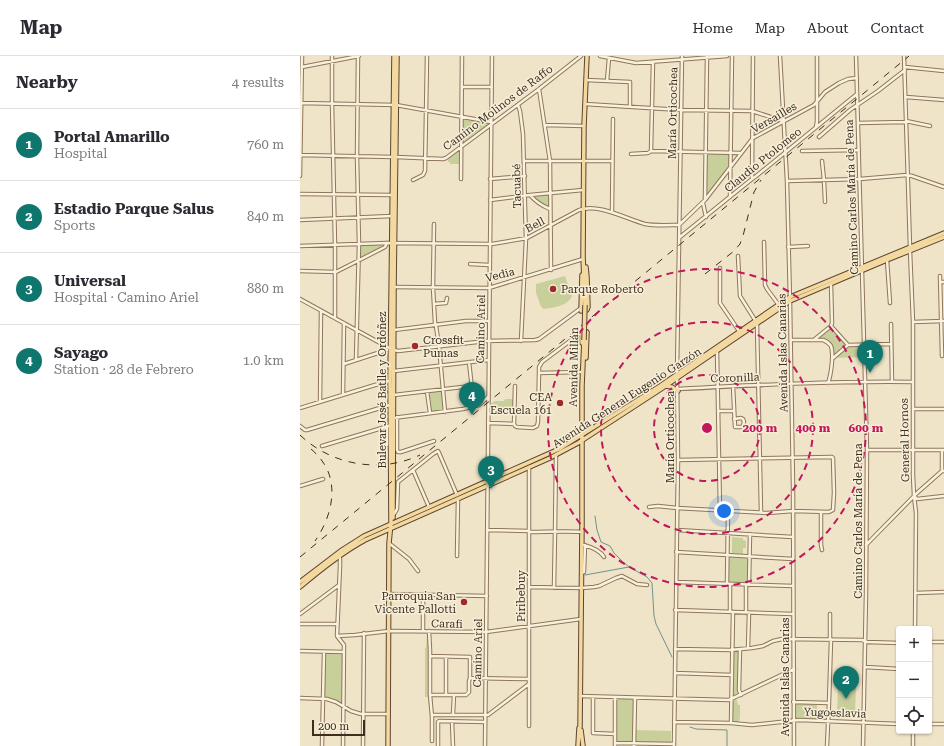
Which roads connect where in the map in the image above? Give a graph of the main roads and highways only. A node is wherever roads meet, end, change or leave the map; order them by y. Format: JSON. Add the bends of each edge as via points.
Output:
{"nodes":[{"id":1,"x":394,"y":56,"type":"edge"},
{"id":2,"x":397,"y":56,"type":"edge"},
{"id":3,"x":586,"y":56,"type":"edge"},
{"id":4,"x":395,"y":104,"type":"junction"},
{"id":5,"x":394,"y":157,"type":"junction"},
{"id":6,"x":394,"y":222,"type":"junction"},
{"id":7,"x":944,"y":233,"type":"edge"},
{"id":8,"x":944,"y":237,"type":"edge"},
{"id":9,"x":393,"y":243,"type":"junction"},
{"id":10,"x":910,"y":249,"type":"junction"},
{"id":11,"x":583,"y":258,"type":"junction"},
{"id":12,"x":862,"y":268,"type":"junction"},
{"id":13,"x":790,"y":299,"type":"junction"},
{"id":14,"x":581,"y":308,"type":"junction"},
{"id":15,"x":756,"y":322,"type":"junction"},
{"id":16,"x":582,"y":332,"type":"road end"},
{"id":17,"x":391,"y":350,"type":"junction"},
{"id":18,"x":582,"y":373,"type":"junction"},
{"id":19,"x":666,"y":386,"type":"junction"},
{"id":20,"x":678,"y":390,"type":"road end"},
{"id":21,"x":394,"y":418,"type":"junction"},
{"id":22,"x":390,"y":425,"type":"junction"},
{"id":23,"x":582,"y":435,"type":"junction"},
{"id":24,"x":583,"y":440,"type":"junction"},
{"id":25,"x":487,"y":483,"type":"junction"},
{"id":26,"x":457,"y":496,"type":"junction"},
{"id":27,"x":391,"y":525,"type":"junction"},
{"id":28,"x":383,"y":532,"type":"junction"},
{"id":29,"x":389,"y":536,"type":"junction"},
{"id":30,"x":389,"y":557,"type":"junction"},
{"id":31,"x":300,"y":582,"type":"edge"},
{"id":32,"x":300,"y":587,"type":"edge"},
{"id":33,"x":580,"y":727,"type":"junction"},
{"id":34,"x":388,"y":746,"type":"edge"},
{"id":35,"x":578,"y":746,"type":"edge"},
{"id":36,"x":582,"y":746,"type":"edge"}],
"edges":[{"from":1,"to":4,"type":"main road","name":"Bulevar José Batlle y Ordóñez"},
{"from":2,"to":4,"type":"main road","name":"Bulevar José Batlle y Ordóñez"},
{"from":3,"to":11,"type":"main road","name":"Avenida Millán"},
{"from":4,"to":5,"type":"main road","name":"Bulevar José Batlle y Ordóñez"},
{"from":5,"to":6,"type":"main road","name":"Bulevar José Batlle y Ordóñez"},
{"from":5,"to":6,"type":"main road","name":"Bulevar José Batlle y Ordóñez"},
{"from":6,"to":9,"type":"main road","name":"Bulevar José Batlle y Ordóñez"},
{"from":7,"to":10,"type":"main road","name":"Avenida General Eugenio Garzón"},
{"from":8,"to":10,"type":"main road","name":"Avenida General Eugenio Garzón"},
{"from":9,"to":17,"type":"main road","name":"Bulevar José Batlle y Ordóñez"},
{"from":9,"to":17,"type":"main road","name":"Bulevar José Batlle y Ordóñez","via":[[394,330]]},
{"from":10,"to":12,"type":"main road","name":"Avenida General Eugenio Garzón"},
{"from":10,"to":12,"type":"main road","name":"Avenida General Eugenio Garzón"},
{"from":11,"to":14,"type":"main road","name":"Avenida Millán"},
{"from":11,"to":14,"type":"main road","via":[[587,277],[588,307],[586,311]]},
{"from":12,"to":13,"type":"main road","name":"Avenida General Eugenio Garzón"},
{"from":12,"to":13,"type":"main road","name":"Avenida General Eugenio Garzón","via":[[831,284]]},
{"from":13,"to":15,"type":"main road","name":"Avenida General Eugenio Garzón"},
{"from":13,"to":15,"type":"main road","name":"Avenida General Eugenio Garzón","via":[[778,304]]},
{"from":14,"to":18,"type":"main road","name":"Avenida Millán","bridge":true,"via":[[584,340]]},
{"from":15,"to":19,"type":"main road","name":"Avenida General Eugenio Garzón"},
{"from":15,"to":23,"type":"main road","name":"Avenida General Eugenio Garzón"},
{"from":16,"to":18,"type":"main road","via":[[586,331],[587,336],[586,370]]},
{"from":17,"to":21,"type":"main road","name":"Bulevar José Batlle y Ordóñez","via":[[394,371]]},
{"from":17,"to":21,"type":"main road","name":"Bulevar José Batlle y Ordóñez","via":[[390,405]]},
{"from":18,"to":23,"type":"main road","name":"Avenida Millán"},
{"from":19,"to":20,"type":"main road"},
{"from":19,"to":24,"type":"main road","name":"Avenida General Eugenio Garzón"},
{"from":21,"to":22,"type":"main road","name":"Bulevar José Batlle y Ordóñez"},
{"from":22,"to":27,"type":"main road","name":"Bulevar José Batlle y Ordóñez"},
{"from":22,"to":27,"type":"main road","name":"Bulevar José Batlle y Ordóñez","via":[[393,514]]},
{"from":23,"to":24,"type":"main road","name":"Avenida Millán"},
{"from":23,"to":25,"type":"main road","name":"Avenida General Eugenio Garzón","via":[[554,452]]},
{"from":24,"to":25,"type":"main road","name":"Avenida General Eugenio Garzón","via":[[556,455]]},
{"from":24,"to":33,"type":"main road","name":"Avenida Millán","via":[[584,544],[581,573]]},
{"from":25,"to":26,"type":"main road","name":"Avenida General Eugenio Garzón"},
{"from":26,"to":27,"type":"main road","name":"Avenida General Eugenio Garzón"},
{"from":26,"to":27,"type":"main road","name":"Avenida General Eugenio Garzón"},
{"from":27,"to":28,"type":"main road","name":"Avenida General Eugenio Garzón"},
{"from":27,"to":29,"type":"main road","name":"Bulevar José Batlle y Ordóñez"},
{"from":27,"to":30,"type":"main road","name":"Bulevar José Batlle y Ordóñez"},
{"from":27,"to":31,"type":"main road","name":"Avenida General Eugenio Garzón","via":[[347,546]]},
{"from":28,"to":29,"type":"main road"},
{"from":28,"to":32,"type":"main road","name":"Avenida General Eugenio Garzón","via":[[358,543]]},
{"from":29,"to":30,"type":"main road","name":"Bulevar José Batlle y Ordóñez"},
{"from":30,"to":34,"type":"main road","name":"Bulevar José Batlle y Ordóñez"},
{"from":33,"to":35,"type":"main road","name":"Avenida Millán"},
{"from":33,"to":36,"type":"main road","name":"Avenida Millán"}]}
